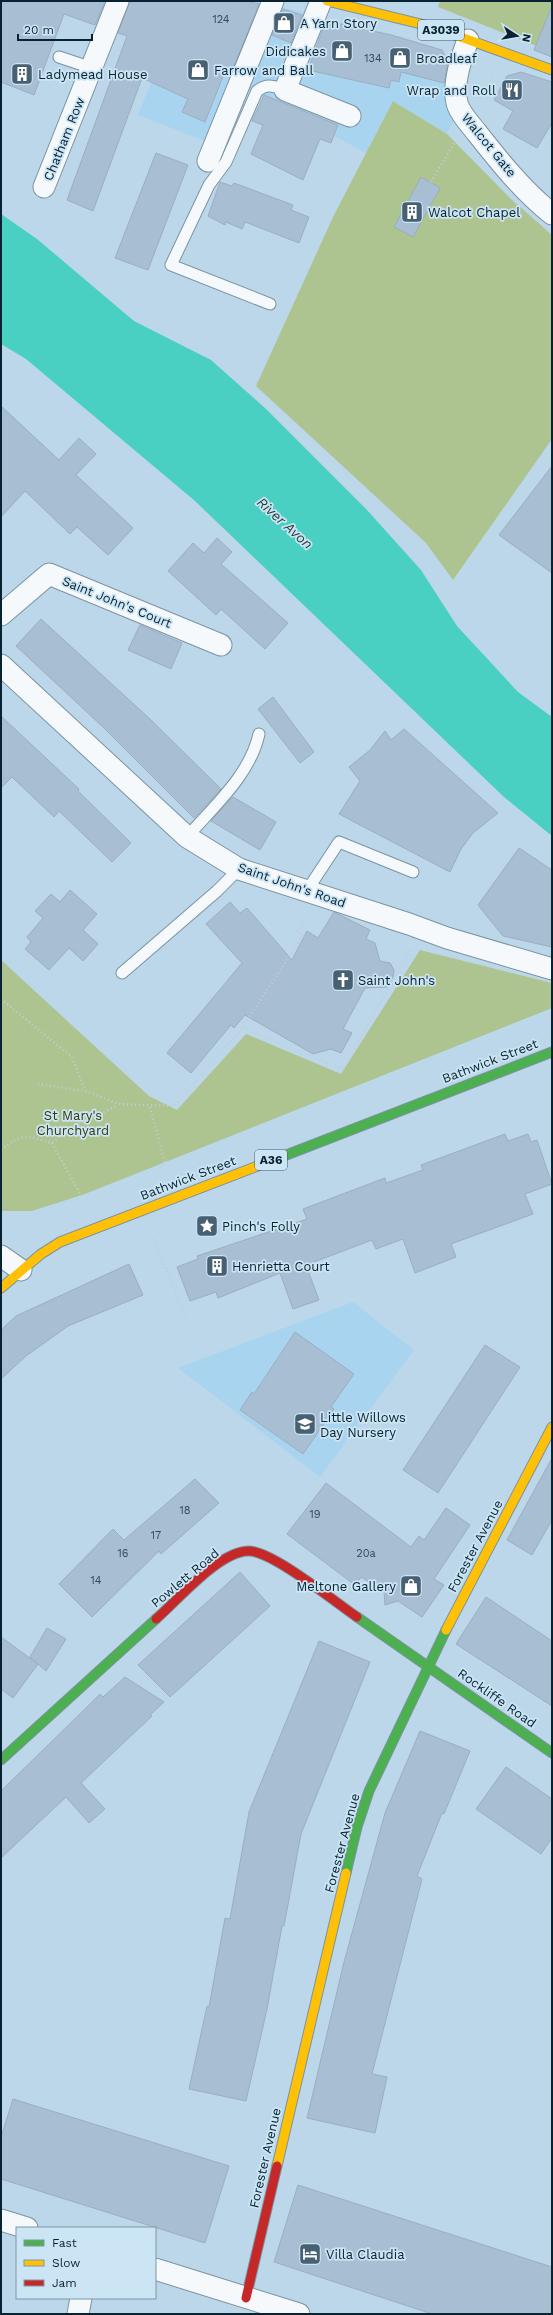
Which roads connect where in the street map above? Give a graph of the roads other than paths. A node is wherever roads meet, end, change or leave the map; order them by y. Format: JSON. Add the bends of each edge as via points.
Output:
{"nodes":[{"id":1,"x":118,"y":1,"type":"edge"},
{"id":2,"x":273,"y":1,"type":"edge"},
{"id":3,"x":321,"y":1,"type":"edge"},
{"id":4,"x":327,"y":1,"type":"edge"},
{"id":5,"x":468,"y":40,"type":"junction"},
{"id":6,"x":59,"y":57,"type":"dead end"},
{"id":7,"x":92,"y":68,"type":"junction"},
{"id":8,"x":552,"y":70,"type":"edge"},
{"id":9,"x":285,"y":90,"type":"junction"},
{"id":10,"x":350,"y":116,"type":"dead end"},
{"id":11,"x":208,"y":161,"type":"dead end"},
{"id":12,"x":44,"y":188,"type":"dead end"},
{"id":13,"x":552,"y":214,"type":"edge"},
{"id":14,"x":270,"y":304,"type":"dead end"},
{"id":15,"x":1,"y":615,"type":"edge"},
{"id":16,"x":221,"y":645,"type":"dead end"},
{"id":17,"x":1,"y":665,"type":"edge"},
{"id":18,"x":259,"y":734,"type":"dead end"},
{"id":19,"x":187,"y":837,"type":"junction"},
{"id":20,"x":239,"y":869,"type":"junction"},
{"id":21,"x":413,"y":872,"type":"dead end"},
{"id":22,"x":306,"y":892,"type":"junction"},
{"id":23,"x":552,"y":969,"type":"edge"},
{"id":24,"x":122,"y":973,"type":"dead end"},
{"id":25,"x":552,"y":1052,"type":"edge"},
{"id":26,"x":1,"y":1256,"type":"edge"},
{"id":27,"x":21,"y":1270,"type":"junction"},
{"id":28,"x":1,"y":1288,"type":"edge"},
{"id":29,"x":552,"y":1427,"type":"edge"},
{"id":30,"x":427,"y":1666,"type":"junction"},
{"id":31,"x":552,"y":1753,"type":"edge"},
{"id":32,"x":1,"y":1760,"type":"edge"},
{"id":33,"x":1,"y":2220,"type":"edge"},
{"id":34,"x":24,"y":2227,"type":"edge"},
{"id":35,"x":156,"y":2269,"type":"edge"},
{"id":36,"x":246,"y":2298,"type":"junction"},
{"id":37,"x":81,"y":2299,"type":"edge"},
{"id":38,"x":78,"y":2314,"type":"edge"},
{"id":39,"x":298,"y":2314,"type":"edge"}],
"edges":[{"from":1,"to":7,"type":"street","name":"Chatham Row"},
{"from":2,"to":11,"type":"street"},
{"from":3,"to":9,"type":"street"},
{"from":4,"to":5,"type":"main road","number":"A3039","via":[[397,16]]},
{"from":5,"to":8,"type":"main road","number":"A3039"},
{"from":5,"to":13,"type":"street","name":"Walcot Gate","via":[[461,60],[457,88],[458,106],[498,160],[538,203]]},
{"from":6,"to":7,"type":"lane"},
{"from":7,"to":12,"type":"street","name":"Chatham Row"},
{"from":9,"to":10,"type":"street"},
{"from":9,"to":14,"type":"lane","via":[[264,85],[257,91],[226,162],[209,184],[171,265]]},
{"from":15,"to":16,"type":"street","name":"Saint John's Court","via":[[49,574]]},
{"from":17,"to":19,"type":"street","name":"Saint John's Road"},
{"from":18,"to":19,"type":"lane","via":[[244,769]]},
{"from":19,"to":20,"type":"street","name":"Saint John's Road"},
{"from":20,"to":22,"type":"street","name":"Saint John's Road"},
{"from":20,"to":24,"type":"lane"},
{"from":21,"to":22,"type":"lane","via":[[339,842]]},
{"from":22,"to":23,"type":"street","name":"Saint John's Road"},
{"from":25,"to":27,"type":"main road","name":"Bathwick Street","number":"A36","via":[[67,1239]]},
{"from":26,"to":27,"type":"street"},
{"from":27,"to":28,"type":"main road","name":"Bathwick Street","number":"A36"},
{"from":29,"to":30,"type":"main road","name":"Forester Avenue"},
{"from":30,"to":31,"type":"main road","name":"Rockliffe Road"},
{"from":30,"to":32,"type":"main road","name":"Powlett Road","via":[[279,1563],[259,1551],[239,1552],[217,1564]]},
{"from":30,"to":36,"type":"main road","name":"Forester Avenue","via":[[369,1791],[357,1827]]},
{"from":33,"to":34,"type":"street"},
{"from":35,"to":36,"type":"street"},
{"from":36,"to":39,"type":"street"},
{"from":37,"to":38,"type":"street"}]}
